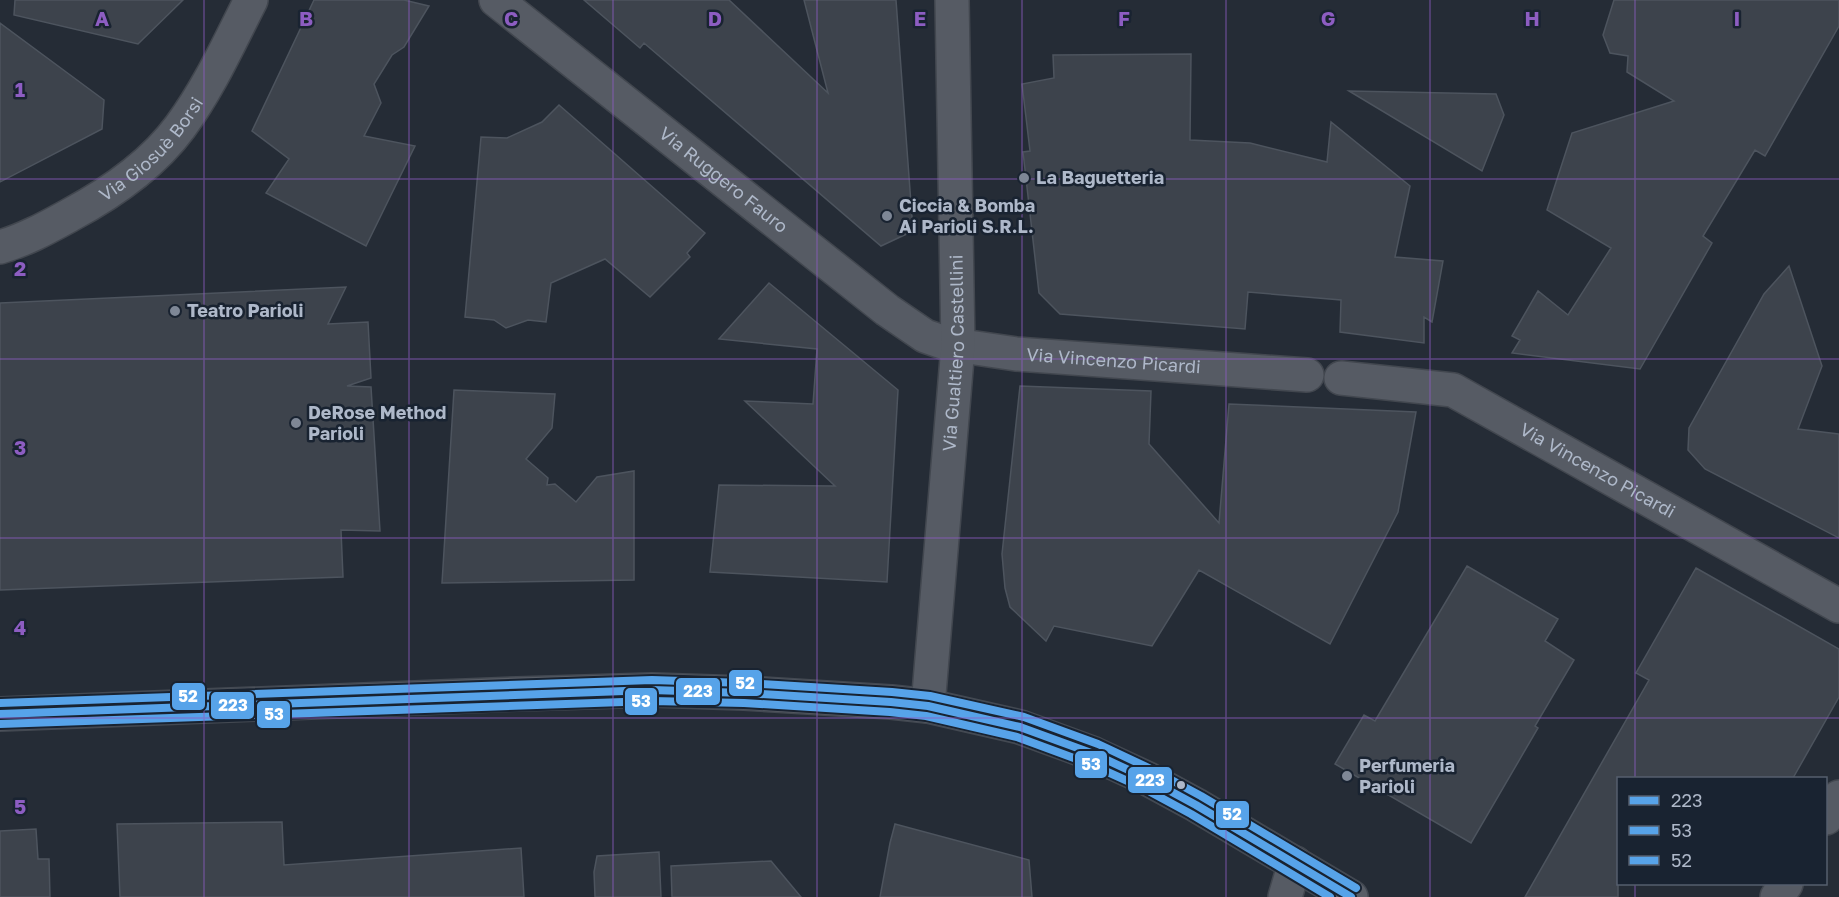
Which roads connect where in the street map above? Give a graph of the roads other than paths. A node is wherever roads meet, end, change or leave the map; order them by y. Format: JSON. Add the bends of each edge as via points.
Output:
{"nodes":[{"id":1,"x":251,"y":0,"type":"edge"},
{"id":2,"x":496,"y":0,"type":"edge"},
{"id":3,"x":952,"y":0,"type":"edge"},
{"id":4,"x":0,"y":247,"type":"edge"},
{"id":5,"x":958,"y":346,"type":"junction"},
{"id":6,"x":1307,"y":375,"type":"dead end"},
{"id":7,"x":1341,"y":378,"type":"dead end"},
{"id":8,"x":1839,"y":606,"type":"edge"},
{"id":9,"x":928,"y":706,"type":"junction"},
{"id":10,"x":0,"y":714,"type":"edge"},
{"id":11,"x":1839,"y":796,"type":"edge"},
{"id":12,"x":1827,"y":817,"type":"edge"},
{"id":13,"x":1295,"y":863,"type":"junction"},
{"id":14,"x":1285,"y":897,"type":"edge"},
{"id":15,"x":1351,"y":897,"type":"edge"}],
"edges":[{"from":1,"to":4,"type":"street","name":"Via Giosuè Borsi","via":[[195,104],[153,157],[86,207]]},
{"from":2,"to":5,"type":"street","name":"Via Ruggero Fauro","via":[[886,310],[926,336]]},
{"from":3,"to":5,"type":"street","name":"Via Gualtiero Castellini"},
{"from":5,"to":6,"type":"street","name":"Via Vincenzo Picardi","via":[[1016,354]]},
{"from":5,"to":9,"type":"street","name":"Via Gualtiero Castellini"},
{"from":7,"to":8,"type":"street","name":"Via Vincenzo Picardi","via":[[1454,390]]},
{"from":9,"to":10,"type":"main road","via":[[652,690]]},
{"from":9,"to":13,"type":"main road","via":[[1020,728],[1094,754],[1196,805]]},
{"from":11,"to":12,"type":"street"},
{"from":13,"to":14,"type":"street"},
{"from":13,"to":15,"type":"main road"}]}
